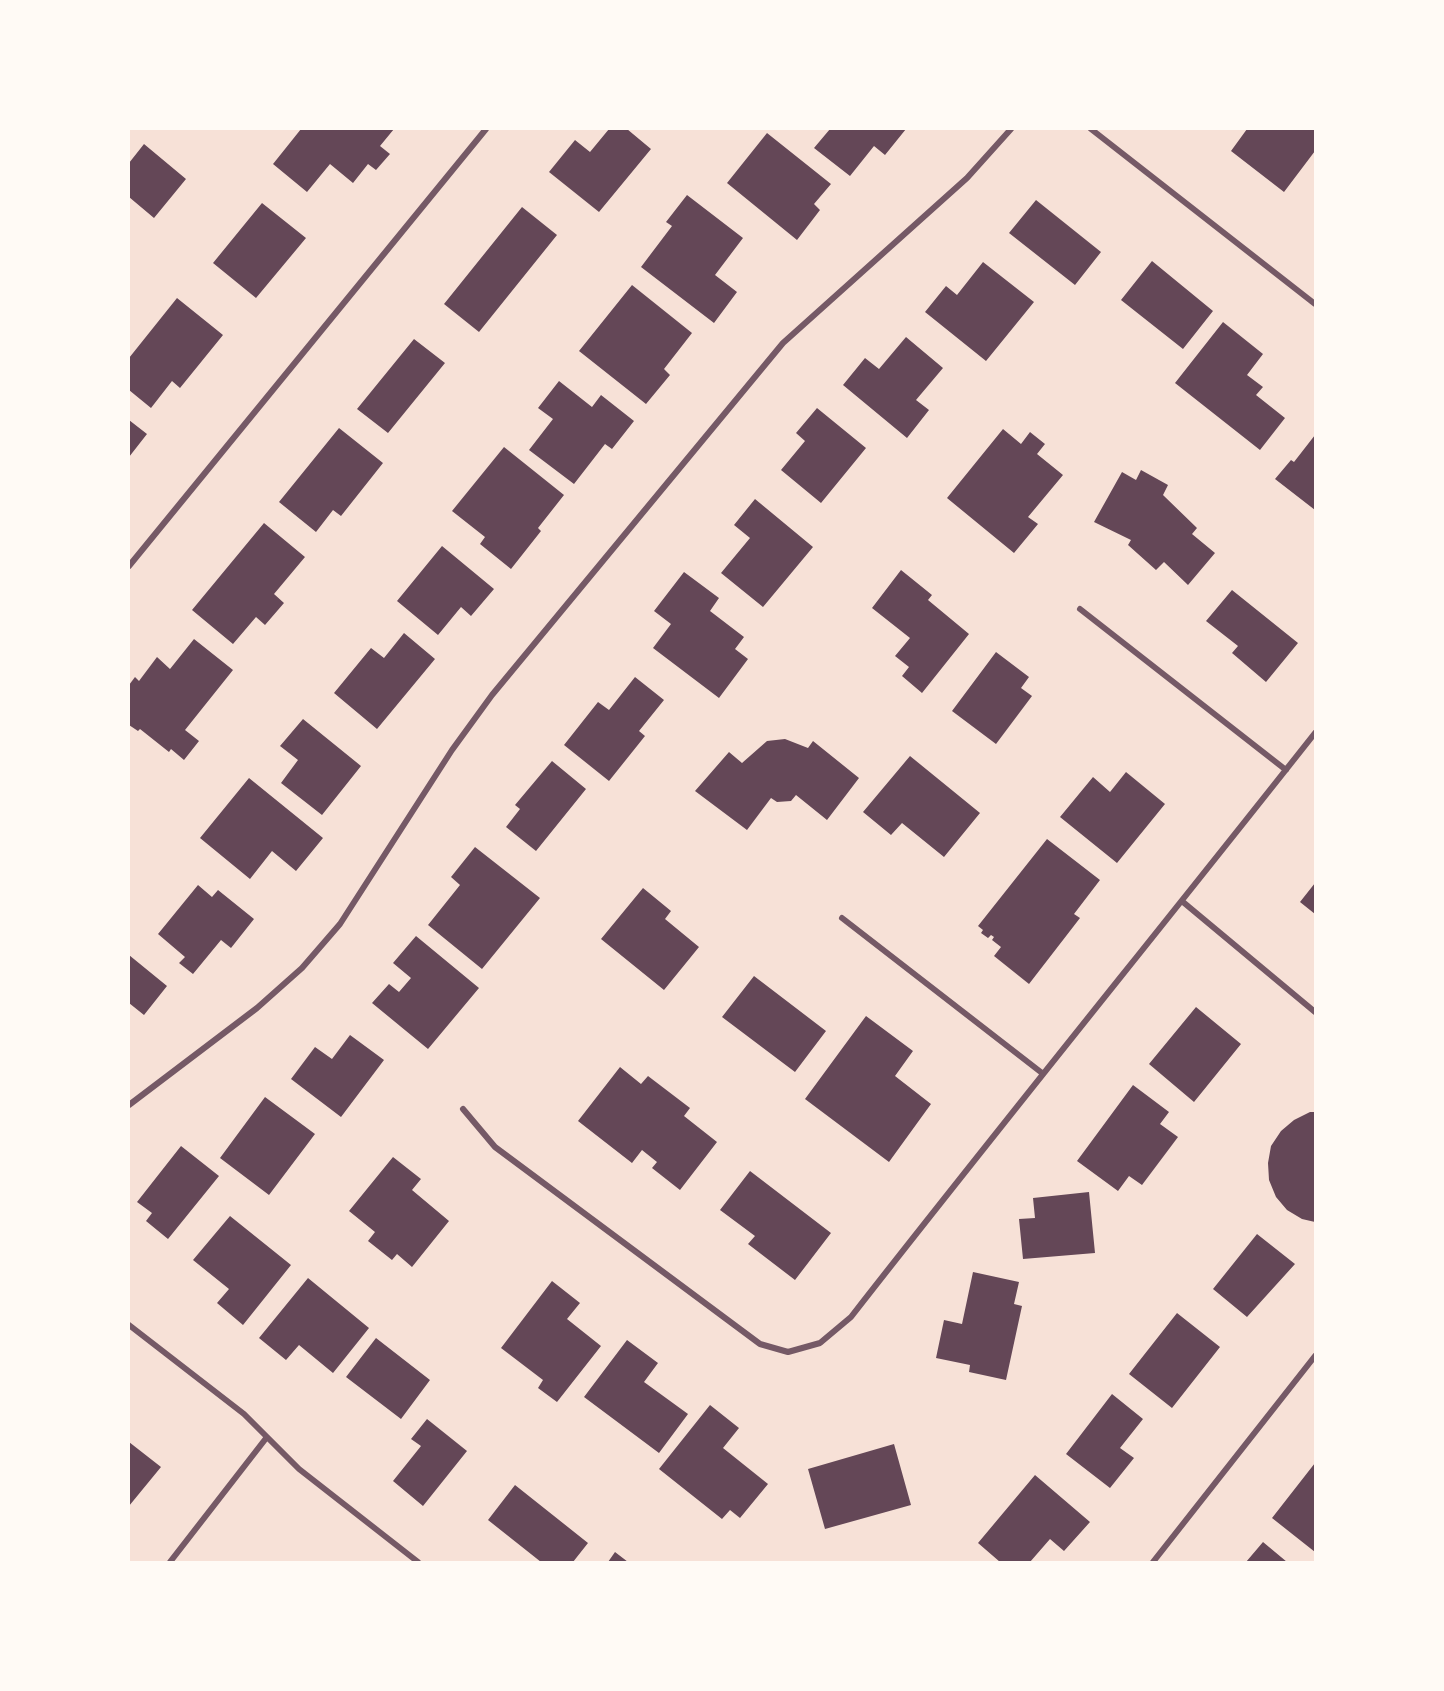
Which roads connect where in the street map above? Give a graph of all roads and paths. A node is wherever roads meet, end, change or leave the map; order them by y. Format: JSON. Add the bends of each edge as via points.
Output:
{"nodes":[{"id":1,"x":486,"y":129,"type":"edge"},
{"id":2,"x":1011,"y":129,"type":"edge"},
{"id":3,"x":1091,"y":129,"type":"edge"},
{"id":4,"x":1315,"y":304,"type":"edge"},
{"id":5,"x":129,"y":566,"type":"edge"},
{"id":6,"x":1080,"y":609,"type":"dead end"},
{"id":7,"x":1315,"y":733,"type":"edge"},
{"id":8,"x":1286,"y":770,"type":"junction"},
{"id":9,"x":1183,"y":902,"type":"junction"},
{"id":10,"x":842,"y":918,"type":"dead end"},
{"id":11,"x":1315,"y":1012,"type":"edge"},
{"id":12,"x":1042,"y":1073,"type":"junction"},
{"id":13,"x":129,"y":1105,"type":"edge"},
{"id":14,"x":463,"y":1109,"type":"dead end"},
{"id":15,"x":129,"y":1325,"type":"edge"},
{"id":16,"x":1315,"y":1356,"type":"edge"},
{"id":17,"x":267,"y":1437,"type":"junction"},
{"id":18,"x":170,"y":1562,"type":"edge"},
{"id":19,"x":418,"y":1562,"type":"edge"},
{"id":20,"x":1153,"y":1562,"type":"edge"}],
"edges":[{"from":1,"to":5,"type":"street"},
{"from":2,"to":13,"type":"street","via":[[967,178],[783,343],[492,695],[340,924],[302,968],[257,1008]]},
{"from":3,"to":4,"type":"street"},
{"from":6,"to":8,"type":"street"},
{"from":7,"to":8,"type":"street"},
{"from":8,"to":9,"type":"street"},
{"from":9,"to":11,"type":"street"},
{"from":9,"to":12,"type":"street"},
{"from":10,"to":12,"type":"street"},
{"from":12,"to":14,"type":"street","via":[[850,1317],[820,1342],[788,1352],[760,1344],[721,1317],[495,1147]]},
{"from":15,"to":17,"type":"street","via":[[244,1414]]},
{"from":16,"to":20,"type":"street"},
{"from":17,"to":18,"type":"street"},
{"from":17,"to":19,"type":"street","via":[[299,1469]]}]}
